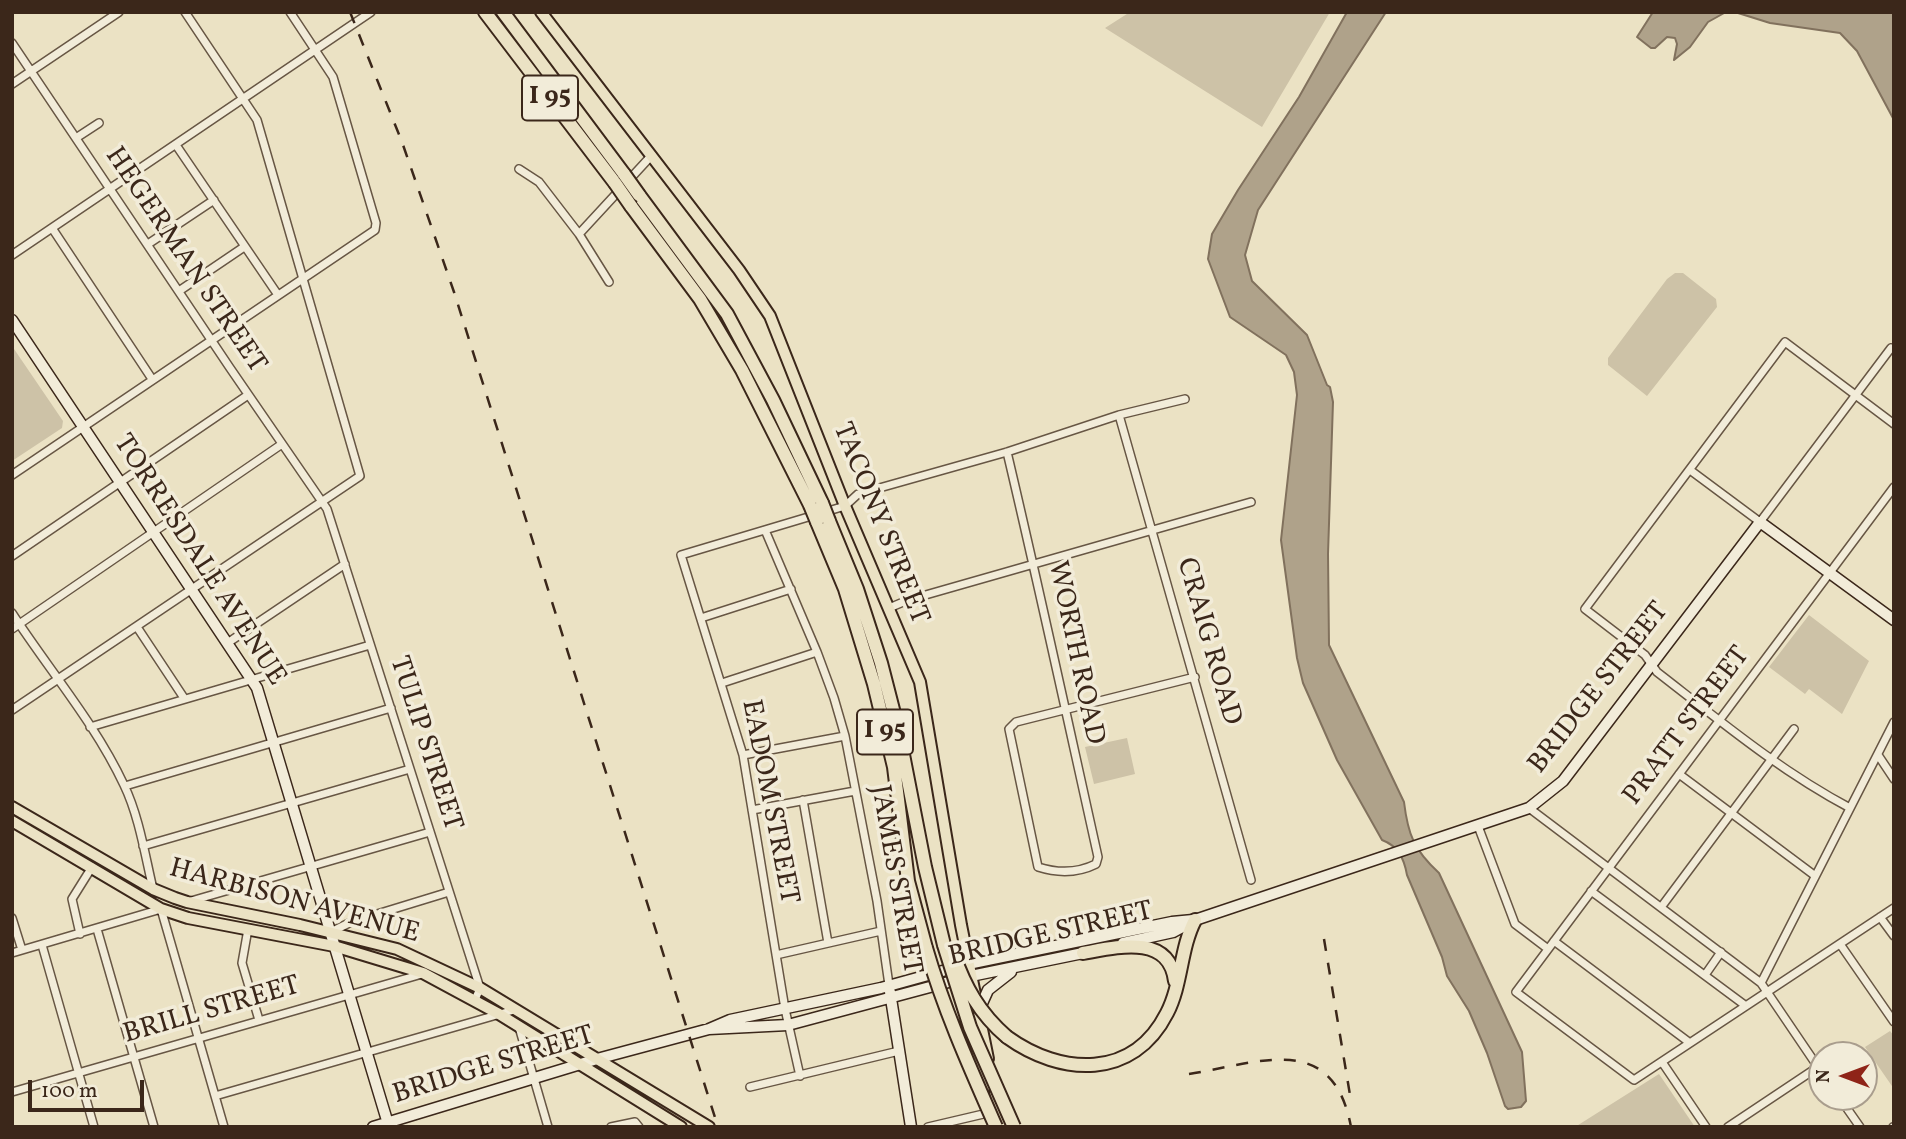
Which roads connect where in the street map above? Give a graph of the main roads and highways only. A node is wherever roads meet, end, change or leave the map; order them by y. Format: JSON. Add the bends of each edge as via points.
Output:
{"nodes":[{"id":1,"x":485,"y":12,"type":"edge"},
{"id":2,"x":503,"y":12,"type":"edge"},
{"id":3,"x":541,"y":12,"type":"edge"},
{"id":4,"x":619,"y":179,"type":"junction"},
{"id":5,"x":12,"y":320,"type":"edge"},
{"id":6,"x":816,"y":504,"type":"junction"},
{"id":7,"x":823,"y":522,"type":"junction"},
{"id":8,"x":1894,"y":620,"type":"edge"},
{"id":9,"x":12,"y":807,"type":"edge"},
{"id":10,"x":12,"y":821,"type":"edge"},
{"id":11,"x":153,"y":889,"type":"junction"},
{"id":12,"x":187,"y":902,"type":"junction"},
{"id":13,"x":161,"y":909,"type":"junction"},
{"id":14,"x":183,"y":916,"type":"junction"},
{"id":15,"x":1195,"y":920,"type":"junction"},
{"id":16,"x":330,"y":932,"type":"junction"},
{"id":17,"x":946,"y":943,"type":"junction"},
{"id":18,"x":334,"y":946,"type":"junction"},
{"id":19,"x":1083,"y":953,"type":"junction"},
{"id":20,"x":968,"y":964,"type":"junction"},
{"id":21,"x":1028,"y":965,"type":"junction"},
{"id":22,"x":971,"y":976,"type":"junction"},
{"id":23,"x":889,"y":985,"type":"junction"},
{"id":24,"x":1175,"y":988,"type":"junction"},
{"id":25,"x":891,"y":997,"type":"junction"},
{"id":26,"x":979,"y":1014,"type":"junction"},
{"id":27,"x":709,"y":1029,"type":"junction"},
{"id":28,"x":597,"y":1059,"type":"junction"},
{"id":29,"x":581,"y":1064,"type":"junction"},
{"id":30,"x":389,"y":1125,"type":"edge"},
{"id":31,"x":373,"y":1127,"type":"edge"},
{"id":32,"x":681,"y":1127,"type":"edge"},
{"id":33,"x":709,"y":1127,"type":"edge"},
{"id":34,"x":911,"y":1127,"type":"edge"},
{"id":35,"x":996,"y":1127,"type":"edge"},
{"id":36,"x":1002,"y":1127,"type":"edge"},
{"id":37,"x":1014,"y":1127,"type":"edge"}],
"edges":[{"from":1,"to":4,"type":"highway","number":"I 95"},
{"from":2,"to":4,"type":"highway","number":"I 95"},
{"from":3,"to":20,"type":"main road","name":"TACONY STREET","via":[[767,310],[920,682]]},
{"from":4,"to":6,"type":"highway","number":"I 95","bridge":true,"via":[[631,206],[700,299]]},
{"from":4,"to":6,"type":"highway","number":"I 95","bridge":true,"via":[[639,195],[727,314],[772,400]]},
{"from":5,"to":16,"type":"main road","name":"TORRESDALE AVENUE","via":[[253,678]]},
{"from":6,"to":7,"type":"highway","number":"I 95","bridge":true},
{"from":7,"to":17,"type":"highway","number":"I 95","via":[[857,589],[881,663]]},
{"from":7,"to":35,"type":"highway","number":"I 95","bridge":true,"via":[[874,684],[894,767],[908,881],[926,948],[965,1059]]},
{"from":8,"to":15,"type":"main road","name":"BRIDGE STREET","via":[[1760,522],[1563,780],[1530,808]]},
{"from":9,"to":11,"type":"main road","name":"HARBISON AVENUE"},
{"from":10,"to":13,"type":"main road","name":"HARBISON AVENUE"},
{"from":11,"to":12,"type":"main road","name":"HARBISON AVENUE"},
{"from":11,"to":13,"type":"main road"},
{"from":12,"to":14,"type":"main road"},
{"from":12,"to":16,"type":"main road","name":"HARBISON AVENUE"},
{"from":13,"to":14,"type":"main road","name":"HARBISON AVENUE"},
{"from":14,"to":18,"type":"main road","name":"HARBISON AVENUE"},
{"from":15,"to":19,"type":"main road","name":"BRIDGE STREET","via":[[1173,932]]},
{"from":15,"to":20,"type":"main road","name":"BRIDGE STREET"},
{"from":15,"to":24,"type":"highway"},
{"from":16,"to":18,"type":"main road","name":"TORRESDALE AVENUE"},
{"from":16,"to":28,"type":"main road","name":"HARBISON AVENUE","via":[[397,948],[480,988]]},
{"from":17,"to":24,"type":"highway","bridge":true,"via":[[978,1008],[1021,1047],[1057,1061],[1103,1065],[1133,1052],[1151,1037],[1168,1011]]},
{"from":17,"to":37,"type":"highway","bridge":true,"via":[[970,1027]]},
{"from":18,"to":29,"type":"main road","name":"HARBISON AVENUE","via":[[423,973]]},
{"from":18,"to":30,"type":"main road","name":"TORRESDALE AVENUE"},
{"from":19,"to":21,"type":"main road","name":"BRIDGE STREET"},
{"from":19,"to":24,"type":"highway","via":[[1130,946],[1156,951],[1172,966]]},
{"from":20,"to":22,"type":"main road","name":"TACONY STREET"},
{"from":20,"to":23,"type":"main road","name":"BRIDGE STREET"},
{"from":21,"to":22,"type":"main road","name":"BRIDGE STREET"},
{"from":21,"to":26,"type":"main road","via":[[991,986]]},
{"from":22,"to":25,"type":"main road","name":"BRIDGE STREET"},
{"from":22,"to":26,"type":"main road","name":"TACONY STREET"},
{"from":23,"to":25,"type":"main road","name":"JAMES STREET"},
{"from":23,"to":27,"type":"main road","name":"BRIDGE STREET","via":[[730,1020]]},
{"from":25,"to":27,"type":"main road","name":"BRIDGE STREET","via":[[788,1025]]},
{"from":25,"to":34,"type":"main road","name":"JAMES STREET"},
{"from":26,"to":36,"type":"main road","name":"TACONY STREET"},
{"from":27,"to":28,"type":"main road","name":"BRIDGE STREET"},
{"from":28,"to":29,"type":"main road","name":"BRIDGE STREET"},
{"from":28,"to":33,"type":"main road","name":"HARBISON AVENUE"},
{"from":29,"to":30,"type":"main road","name":"BRIDGE STREET"},
{"from":29,"to":32,"type":"main road","name":"HARBISON AVENUE"},
{"from":30,"to":31,"type":"main road","name":"BRIDGE STREET"}]}
